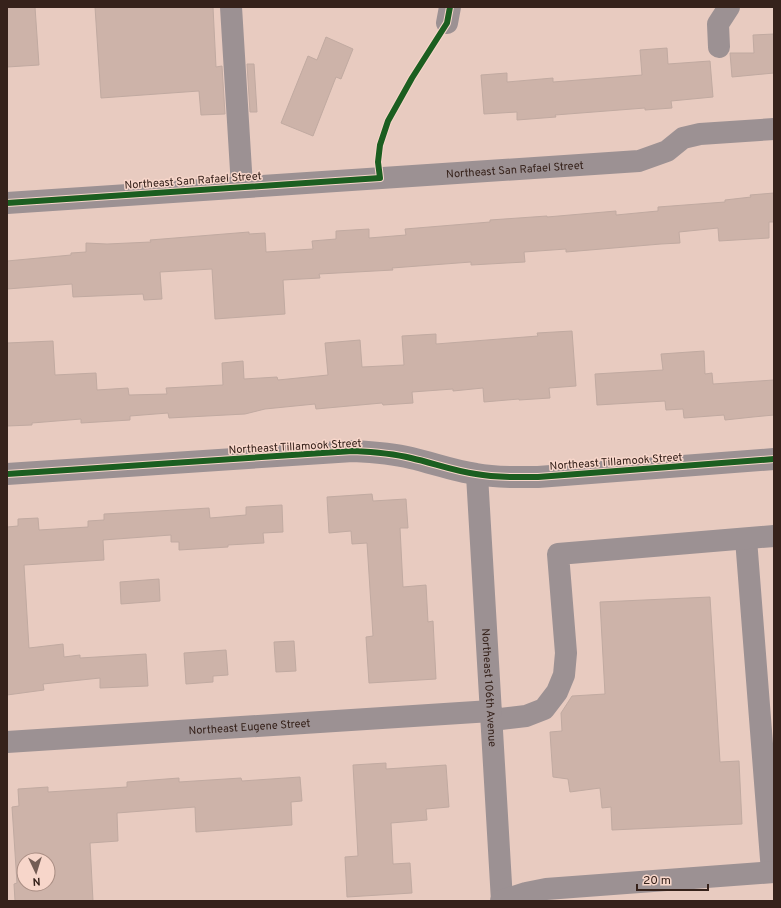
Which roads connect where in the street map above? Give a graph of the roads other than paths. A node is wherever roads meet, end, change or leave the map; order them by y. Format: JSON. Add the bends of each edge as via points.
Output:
{"nodes":[{"id":1,"x":231,"y":7,"type":"edge"},
{"id":2,"x":729,"y":7,"type":"edge"},
{"id":3,"x":719,"y":47,"type":"dead end"},
{"id":4,"x":774,"y":129,"type":"edge"},
{"id":5,"x":242,"y":187,"type":"junction"},
{"id":6,"x":7,"y":203,"type":"edge"},
{"id":7,"x":774,"y":459,"type":"edge"},
{"id":8,"x":7,"y":474,"type":"edge"},
{"id":9,"x":477,"y":475,"type":"junction"},
{"id":10,"x":774,"y":536,"type":"edge"},
{"id":11,"x":746,"y":539,"type":"junction"},
{"id":12,"x":491,"y":715,"type":"junction"},
{"id":13,"x":7,"y":742,"type":"edge"},
{"id":14,"x":773,"y":872,"type":"edge"},
{"id":15,"x":502,"y":901,"type":"edge"}],
"edges":[{"from":1,"to":5,"type":"street"},
{"from":2,"to":3,"type":"street","via":[[718,24]]},
{"from":4,"to":5,"type":"street","name":"Northeast San Rafael Street","via":[[700,134],[683,138],[667,151],[639,161]]},
{"from":5,"to":6,"type":"street","name":"Northeast San Rafael Street"},
{"from":7,"to":9,"type":"street","name":"Northeast Tillamook Street","via":[[538,478]]},
{"from":8,"to":9,"type":"street","name":"Northeast Tillamook Street","via":[[353,451],[380,452],[412,458]]},
{"from":9,"to":12,"type":"street","name":"Northeast 106th Avenue"},
{"from":10,"to":11,"type":"street"},
{"from":11,"to":12,"type":"street","name":"Northeast Eugene Street","via":[[558,554],[566,653],[564,675],[557,692],[544,709],[526,716]]},
{"from":11,"to":14,"type":"street"},
{"from":12,"to":13,"type":"street","name":"Northeast Eugene Street"},
{"from":12,"to":15,"type":"street","name":"Northeast 106th Avenue"},
{"from":14,"to":15,"type":"street","via":[[546,889],[526,892]]}]}
